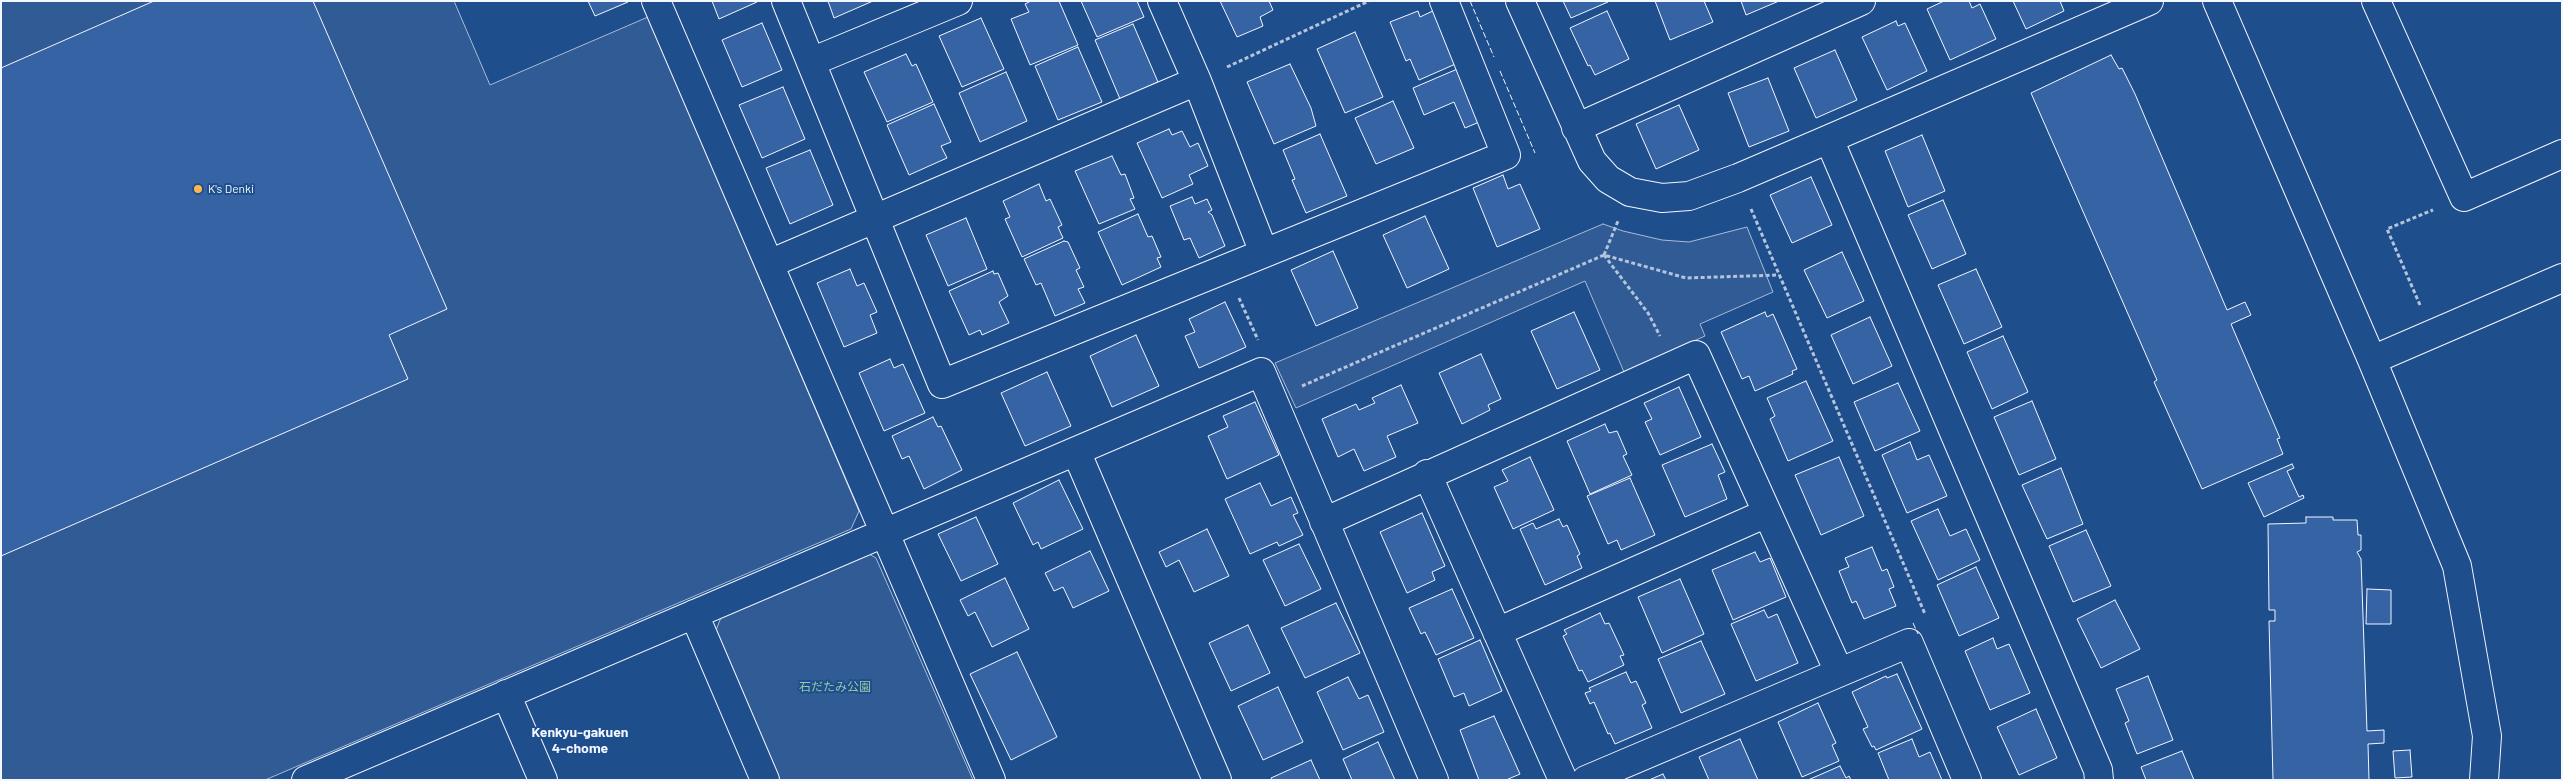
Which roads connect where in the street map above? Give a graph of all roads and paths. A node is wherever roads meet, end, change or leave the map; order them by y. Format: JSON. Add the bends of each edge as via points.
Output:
{"nodes":[{"id":1,"x":656,"y":1,"type":"edge"},
{"id":2,"x":786,"y":1,"type":"edge"},
{"id":3,"x":958,"y":1,"type":"edge"},
{"id":4,"x":1162,"y":1,"type":"edge"},
{"id":5,"x":1369,"y":1,"type":"edge"},
{"id":6,"x":1444,"y":1,"type":"edge"},
{"id":7,"x":1520,"y":1,"type":"edge"},
{"id":8,"x":1861,"y":1,"type":"edge"},
{"id":9,"x":2149,"y":1,"type":"edge"},
{"id":10,"x":2217,"y":1,"type":"edge"},
{"id":11,"x":2376,"y":1,"type":"edge"},
{"id":12,"x":811,"y":62,"type":"junction"},
{"id":13,"x":1197,"y":81,"type":"junction"},
{"id":14,"x":1576,"y":128,"type":"junction"},
{"id":15,"x":1829,"y":138,"type":"junction"},
{"id":16,"x":2562,"y":154,"type":"edge"},
{"id":17,"x":1738,"y":178,"type":"junction"},
{"id":18,"x":2464,"y":197,"type":"junction"},
{"id":19,"x":875,"y":219,"type":"junction"},
{"id":20,"x":1264,"y":253,"type":"junction"},
{"id":21,"x":1604,"y":255,"type":"junction"},
{"id":22,"x":769,"y":264,"type":"junction"},
{"id":23,"x":1226,"y":269,"type":"junction"},
{"id":24,"x":1779,"y":275,"type":"junction"},
{"id":25,"x":2562,"y":278,"type":"edge"},
{"id":26,"x":2420,"y":307,"type":"dead end"},
{"id":27,"x":2372,"y":360,"type":"junction"},
{"id":28,"x":1675,"y":365,"type":"junction"},
{"id":29,"x":1261,"y":372,"type":"junction"},
{"id":30,"x":1272,"y":399,"type":"junction"},
{"id":31,"x":1076,"y":451,"type":"junction"},
{"id":32,"x":1427,"y":474,"type":"junction"},
{"id":33,"x":1767,"y":513,"type":"junction"},
{"id":34,"x":1324,"y":522,"type":"junction"},
{"id":35,"x":884,"y":533,"type":"junction"},
{"id":36,"x":694,"y":614,"type":"junction"},
{"id":37,"x":1927,"y":620,"type":"dead end"},
{"id":38,"x":1497,"y":632,"type":"junction"},
{"id":39,"x":1839,"y":672,"type":"junction"},
{"id":40,"x":506,"y":694,"type":"junction"},
{"id":41,"x":312,"y":779,"type":"edge"},
{"id":42,"x":543,"y":780,"type":"edge"},
{"id":43,"x":764,"y":780,"type":"edge"},
{"id":44,"x":991,"y":780,"type":"edge"},
{"id":45,"x":1217,"y":780,"type":"edge"},
{"id":46,"x":1434,"y":780,"type":"edge"},
{"id":47,"x":1563,"y":780,"type":"edge"},
{"id":48,"x":1586,"y":780,"type":"edge"},
{"id":49,"x":1967,"y":780,"type":"edge"},
{"id":50,"x":2099,"y":780,"type":"edge"},
{"id":51,"x":2484,"y":780,"type":"edge"}],
"edges":[{"from":1,"to":22,"type":"street"},
{"from":2,"to":12,"type":"street"},
{"from":3,"to":12,"type":"street"},
{"from":4,"to":13,"type":"street"},
{"from":5,"to":13,"type":"path"},
{"from":6,"to":20,"type":"street","via":[[1506,155]]},
{"from":7,"to":14,"type":"street"},
{"from":8,"to":14,"type":"street"},
{"from":9,"to":15,"type":"street"},
{"from":10,"to":27,"type":"street"},
{"from":11,"to":18,"type":"street"},
{"from":12,"to":19,"type":"street"},
{"from":13,"to":19,"type":"street"},
{"from":13,"to":20,"type":"street"},
{"from":14,"to":17,"type":"street","via":[[1592,161],[1608,178],[1630,192],[1662,198],[1689,196]]},
{"from":15,"to":17,"type":"street"},
{"from":15,"to":50,"type":"street","via":[[2098,770]]},
{"from":16,"to":18,"type":"street"},
{"from":17,"to":24,"type":"path"},
{"from":18,"to":26,"type":"path","via":[[2387,229]]},
{"from":19,"to":22,"type":"street"},
{"from":19,"to":23,"type":"street","via":[[942,384]]},
{"from":20,"to":23,"type":"street"},
{"from":21,"to":24,"type":"path","via":[[1686,278]]},
{"from":21,"to":28,"type":"path","via":[[1648,313]]},
{"from":21,"to":30,"type":"path"},
{"from":22,"to":35,"type":"street"},
{"from":23,"to":29,"type":"path","via":[[1263,350]]},
{"from":24,"to":37,"type":"path"},
{"from":25,"to":27,"type":"street"},
{"from":27,"to":51,"type":"street","via":[[2457,566],[2487,736]]},
{"from":28,"to":32,"type":"street"},
{"from":28,"to":33,"type":"street","via":[[1696,355]]},
{"from":29,"to":30,"type":"street"},
{"from":29,"to":31,"type":"street"},
{"from":30,"to":34,"type":"street"},
{"from":31,"to":35,"type":"street"},
{"from":31,"to":45,"type":"street"},
{"from":32,"to":34,"type":"street"},
{"from":32,"to":38,"type":"street"},
{"from":33,"to":38,"type":"street"},
{"from":33,"to":39,"type":"street"},
{"from":34,"to":46,"type":"street"},
{"from":35,"to":36,"type":"street"},
{"from":35,"to":44,"type":"street"},
{"from":36,"to":40,"type":"street"},
{"from":36,"to":43,"type":"street"},
{"from":38,"to":47,"type":"street"},
{"from":39,"to":48,"type":"street"},
{"from":39,"to":49,"type":"street","via":[[1909,642]]},
{"from":40,"to":41,"type":"street"},
{"from":40,"to":42,"type":"street"}]}
